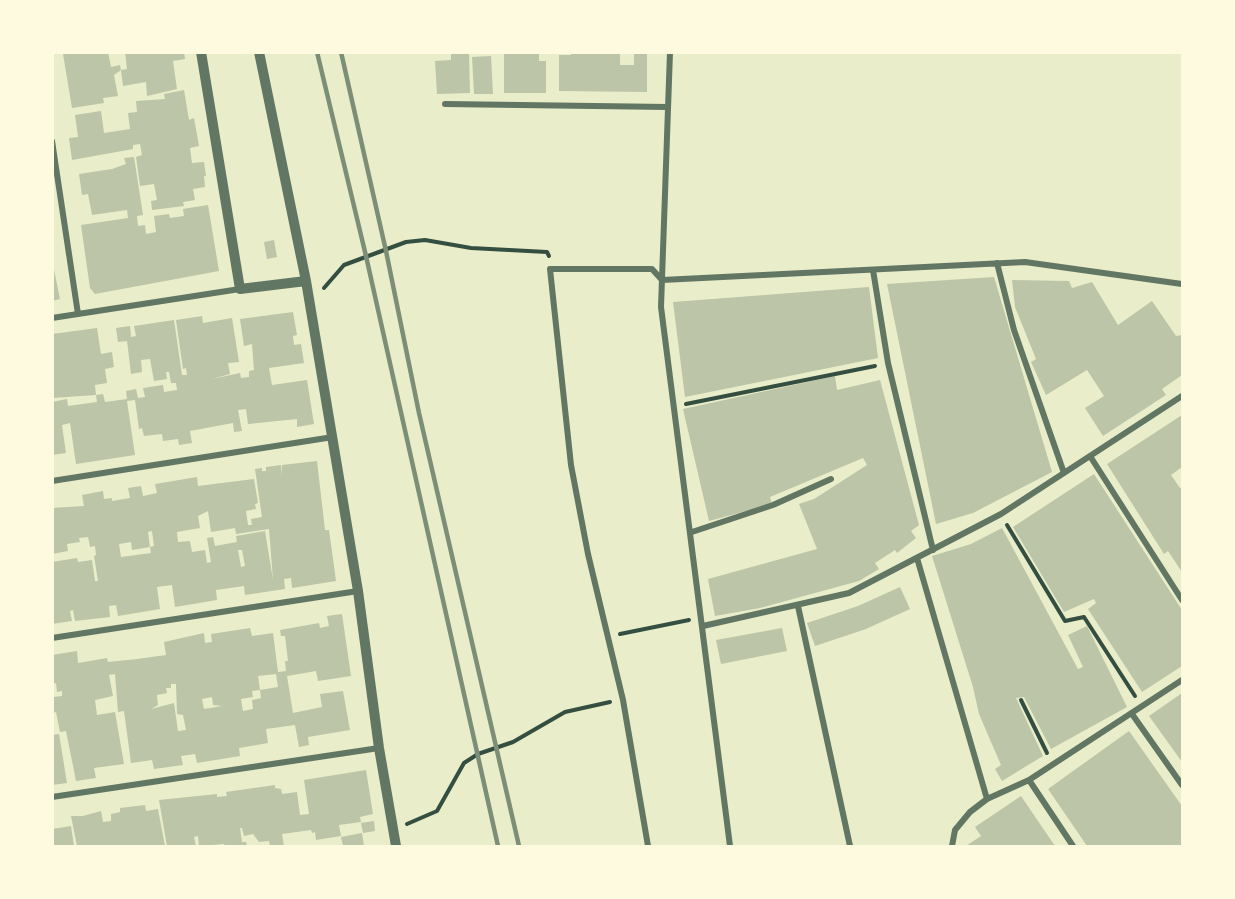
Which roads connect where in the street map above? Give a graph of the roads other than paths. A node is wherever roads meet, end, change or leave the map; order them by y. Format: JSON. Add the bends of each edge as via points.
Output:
{"nodes":[{"id":1,"x":201,"y":52,"type":"edge"},
{"id":2,"x":259,"y":52,"type":"edge"},
{"id":3,"x":670,"y":52,"type":"edge"},
{"id":4,"x":445,"y":104,"type":"dead end"},
{"id":5,"x":668,"y":108,"type":"junction"},
{"id":6,"x":52,"y":141,"type":"edge"},
{"id":7,"x":997,"y":263,"type":"junction"},
{"id":8,"x":873,"y":270,"type":"junction"},
{"id":9,"x":662,"y":280,"type":"junction"},
{"id":10,"x":306,"y":281,"type":"junction"},
{"id":11,"x":1182,"y":284,"type":"edge"},
{"id":12,"x":240,"y":289,"type":"junction"},
{"id":13,"x":78,"y":314,"type":"junction"},
{"id":14,"x":52,"y":318,"type":"edge"},
{"id":15,"x":1182,"y":396,"type":"edge"},
{"id":16,"x":333,"y":437,"type":"junction"},
{"id":17,"x":1090,"y":456,"type":"junction"},
{"id":18,"x":1064,"y":472,"type":"junction"},
{"id":19,"x":831,"y":479,"type":"dead end"},
{"id":20,"x":52,"y":481,"type":"edge"},
{"id":21,"x":692,"y":532,"type":"junction"},
{"id":22,"x":933,"y":550,"type":"junction"},
{"id":23,"x":917,"y":558,"type":"junction"},
{"id":24,"x":358,"y":591,"type":"junction"},
{"id":25,"x":1182,"y":600,"type":"edge"},
{"id":26,"x":798,"y":606,"type":"junction"},
{"id":27,"x":703,"y":626,"type":"junction"},
{"id":28,"x":52,"y":638,"type":"edge"},
{"id":29,"x":1182,"y":680,"type":"edge"},
{"id":30,"x":1132,"y":714,"type":"junction"},
{"id":31,"x":379,"y":748,"type":"junction"},
{"id":32,"x":1029,"y":780,"type":"junction"},
{"id":33,"x":1182,"y":785,"type":"edge"},
{"id":34,"x":52,"y":797,"type":"edge"},
{"id":35,"x":987,"y":799,"type":"junction"},
{"id":36,"x":396,"y":846,"type":"edge"},
{"id":37,"x":648,"y":846,"type":"edge"},
{"id":38,"x":730,"y":846,"type":"edge"},
{"id":39,"x":850,"y":846,"type":"edge"},
{"id":40,"x":952,"y":846,"type":"edge"},
{"id":41,"x":1072,"y":846,"type":"edge"}],
"edges":[{"from":1,"to":12,"type":"street"},
{"from":2,"to":10,"type":"street"},
{"from":3,"to":5,"type":"street"},
{"from":4,"to":5,"type":"street"},
{"from":5,"to":9,"type":"street"},
{"from":6,"to":13,"type":"street"},
{"from":7,"to":8,"type":"street"},
{"from":7,"to":11,"type":"street","via":[[1025,262]]},
{"from":7,"to":18,"type":"street","via":[[1014,330]]},
{"from":8,"to":9,"type":"street"},
{"from":8,"to":22,"type":"street","via":[[888,363]]},
{"from":9,"to":21,"type":"street","via":[[672,406]]},
{"from":9,"to":37,"type":"street","via":[[652,269],[550,269],[571,465],[623,700]]},
{"from":10,"to":12,"type":"street"},
{"from":10,"to":16,"type":"street"},
{"from":12,"to":13,"type":"street"},
{"from":13,"to":14,"type":"street"},
{"from":15,"to":17,"type":"street"},
{"from":16,"to":20,"type":"street"},
{"from":16,"to":24,"type":"street"},
{"from":17,"to":18,"type":"street"},
{"from":17,"to":25,"type":"street"},
{"from":18,"to":22,"type":"street","via":[[1000,514]]},
{"from":19,"to":21,"type":"street","via":[[773,505]]},
{"from":21,"to":27,"type":"street"},
{"from":22,"to":23,"type":"street"},
{"from":23,"to":26,"type":"street","via":[[849,593]]},
{"from":23,"to":35,"type":"street"},
{"from":24,"to":28,"type":"street"},
{"from":24,"to":31,"type":"street"},
{"from":26,"to":27,"type":"street"},
{"from":26,"to":39,"type":"street"},
{"from":27,"to":38,"type":"street"},
{"from":29,"to":30,"type":"street"},
{"from":30,"to":32,"type":"street"},
{"from":30,"to":33,"type":"street"},
{"from":31,"to":34,"type":"street"},
{"from":31,"to":36,"type":"street"},
{"from":32,"to":35,"type":"street"},
{"from":32,"to":41,"type":"street"},
{"from":35,"to":40,"type":"street","via":[[955,830]]}]}
